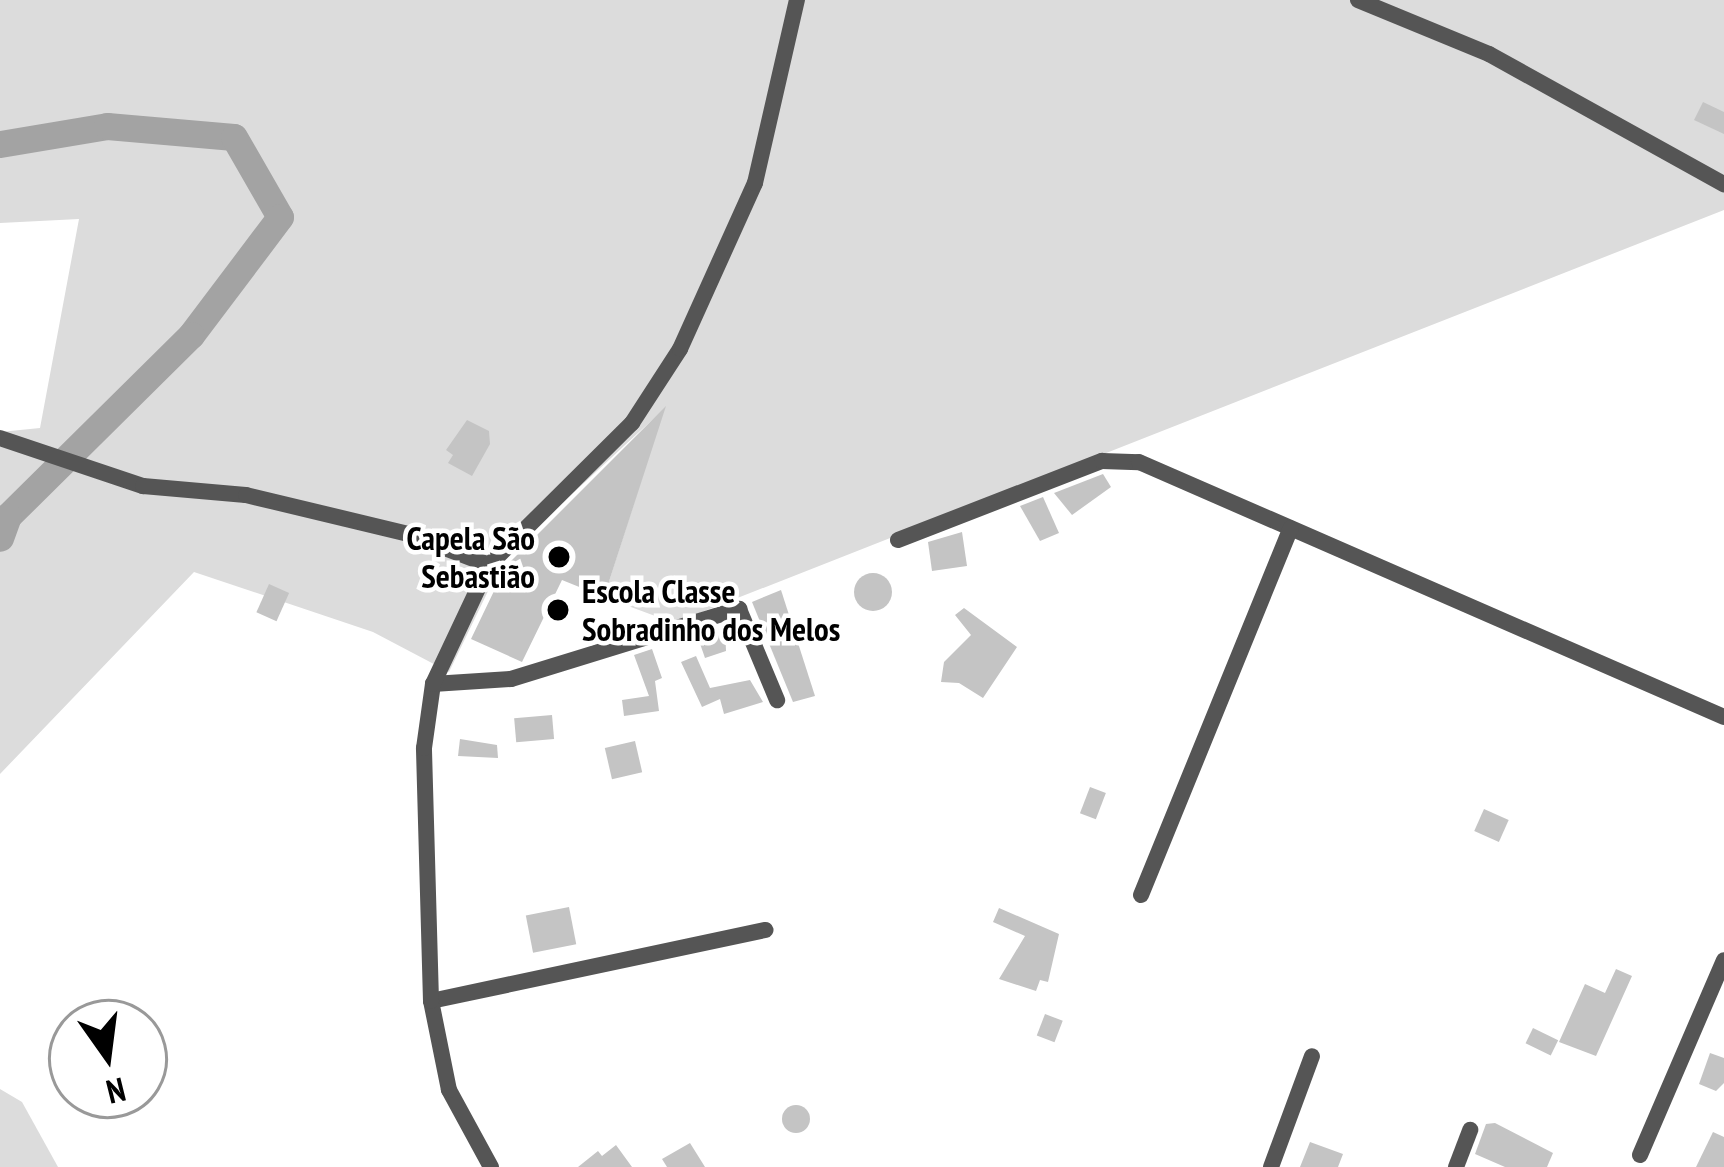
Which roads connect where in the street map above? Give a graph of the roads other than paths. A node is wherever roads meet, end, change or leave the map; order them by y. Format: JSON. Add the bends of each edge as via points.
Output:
{"nodes":[{"id":1,"x":797,"y":0,"type":"edge"},
{"id":2,"x":1358,"y":0,"type":"edge"},
{"id":3,"x":1724,"y":184,"type":"edge"},
{"id":4,"x":0,"y":438,"type":"edge"},
{"id":5,"x":1292,"y":529,"type":"junction"},
{"id":6,"x":898,"y":540,"type":"dead end"},
{"id":7,"x":489,"y":565,"type":"junction"},
{"id":8,"x":433,"y":684,"type":"junction"},
{"id":9,"x":777,"y":700,"type":"dead end"},
{"id":10,"x":1724,"y":717,"type":"edge"},
{"id":11,"x":1141,"y":895,"type":"dead end"},
{"id":12,"x":766,"y":930,"type":"dead end"},
{"id":13,"x":1724,"y":960,"type":"edge"},
{"id":14,"x":430,"y":1001,"type":"junction"},
{"id":15,"x":1312,"y":1056,"type":"dead end"},
{"id":16,"x":1470,"y":1130,"type":"dead end"},
{"id":17,"x":1640,"y":1154,"type":"dead end"},
{"id":18,"x":491,"y":1167,"type":"edge"},
{"id":19,"x":1271,"y":1167,"type":"edge"},
{"id":20,"x":1456,"y":1167,"type":"edge"}],
"edges":[{"from":1,"to":7,"type":"street","via":[[755,183],[680,349],[632,423]]},
{"from":2,"to":3,"type":"street","via":[[1489,54]]},
{"from":4,"to":7,"type":"street","via":[[143,486],[246,495],[408,534]]},
{"from":5,"to":6,"type":"street","via":[[1139,462],[1102,461]]},
{"from":5,"to":10,"type":"street"},
{"from":5,"to":11,"type":"street"},
{"from":7,"to":8,"type":"street"},
{"from":8,"to":9,"type":"street","via":[[511,679],[739,609]]},
{"from":8,"to":14,"type":"street","via":[[424,764]]},
{"from":12,"to":14,"type":"street"},
{"from":13,"to":17,"type":"street"},
{"from":14,"to":18,"type":"street","via":[[449,1090]]},
{"from":15,"to":19,"type":"street"},
{"from":16,"to":20,"type":"street"}]}
